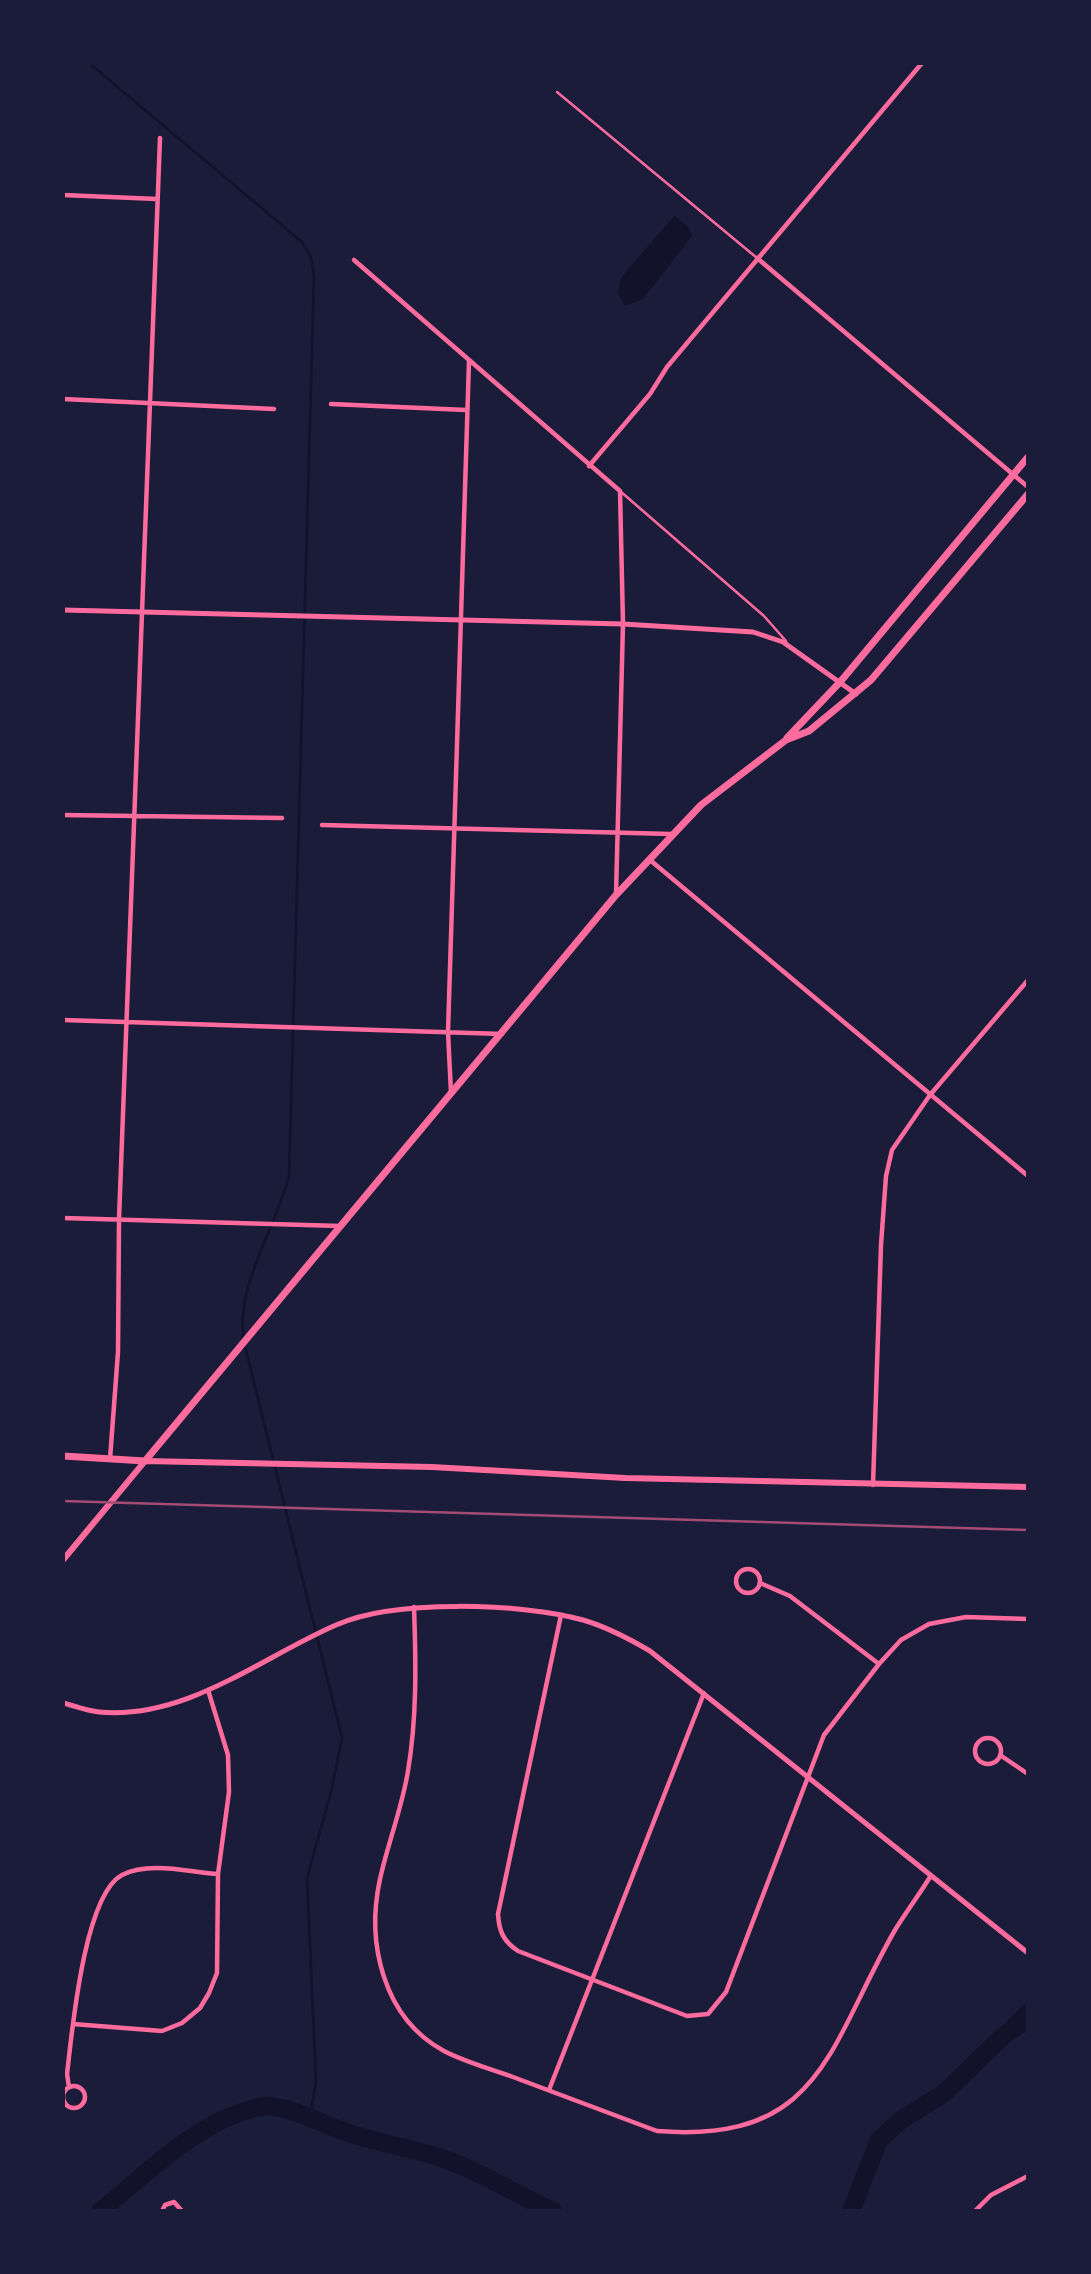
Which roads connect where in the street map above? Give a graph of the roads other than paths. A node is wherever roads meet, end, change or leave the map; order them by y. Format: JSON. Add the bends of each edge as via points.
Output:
{"nodes":[{"id":1,"x":922,"y":63,"type":"edge"},
{"id":2,"x":557,"y":92,"type":"dead end"},
{"id":3,"x":160,"y":138,"type":"dead end"},
{"id":4,"x":63,"y":195,"type":"edge"},
{"id":5,"x":158,"y":199,"type":"junction"},
{"id":6,"x":757,"y":258,"type":"junction"},
{"id":7,"x":354,"y":260,"type":"dead end"},
{"id":8,"x":470,"y":360,"type":"junction"},
{"id":9,"x":63,"y":399,"type":"edge"},
{"id":10,"x":150,"y":401,"type":"junction"},
{"id":11,"x":331,"y":404,"type":"dead end"},
{"id":12,"x":274,"y":409,"type":"dead end"},
{"id":13,"x":466,"y":410,"type":"junction"},
{"id":14,"x":1028,"y":457,"type":"edge"},
{"id":15,"x":589,"y":466,"type":"junction"},
{"id":16,"x":1013,"y":475,"type":"junction"},
{"id":17,"x":1028,"y":486,"type":"edge"},
{"id":18,"x":620,"y":491,"type":"junction"},
{"id":19,"x":1028,"y":494,"type":"edge"},
{"id":20,"x":63,"y":610,"type":"edge"},
{"id":21,"x":142,"y":612,"type":"junction"},
{"id":22,"x":462,"y":622,"type":"junction"},
{"id":23,"x":623,"y":624,"type":"junction"},
{"id":24,"x":790,"y":647,"type":"junction"},
{"id":25,"x":841,"y":681,"type":"junction"},
{"id":26,"x":856,"y":694,"type":"junction"},
{"id":27,"x":786,"y":740,"type":"junction"},
{"id":28,"x":63,"y":815,"type":"edge"},
{"id":29,"x":134,"y":817,"type":"junction"},
{"id":30,"x":282,"y":818,"type":"dead end"},
{"id":31,"x":322,"y":825,"type":"dead end"},
{"id":32,"x":455,"y":827,"type":"junction"},
{"id":33,"x":616,"y":833,"type":"junction"},
{"id":34,"x":671,"y":834,"type":"junction"},
{"id":35,"x":649,"y":859,"type":"junction"},
{"id":36,"x":616,"y":895,"type":"junction"},
{"id":37,"x":1028,"y":980,"type":"edge"},
{"id":38,"x":63,"y":1020,"type":"edge"},
{"id":39,"x":127,"y":1022,"type":"junction"},
{"id":40,"x":448,"y":1032,"type":"junction"},
{"id":41,"x":502,"y":1034,"type":"junction"},
{"id":42,"x":930,"y":1095,"type":"junction"},
{"id":43,"x":451,"y":1097,"type":"junction"},
{"id":44,"x":1028,"y":1176,"type":"edge"},
{"id":45,"x":63,"y":1218,"type":"edge"},
{"id":46,"x":119,"y":1219,"type":"junction"},
{"id":47,"x":341,"y":1226,"type":"junction"},
{"id":48,"x":63,"y":1456,"type":"edge"},
{"id":49,"x":110,"y":1459,"type":"junction"},
{"id":50,"x":145,"y":1461,"type":"junction"},
{"id":51,"x":873,"y":1485,"type":"junction"},
{"id":52,"x":1028,"y":1487,"type":"edge"},
{"id":53,"x":63,"y":1560,"type":"edge"},
{"id":54,"x":760,"y":1583,"type":"junction"},
{"id":55,"x":414,"y":1607,"type":"junction"},
{"id":56,"x":561,"y":1615,"type":"junction"},
{"id":57,"x":1028,"y":1619,"type":"edge"},
{"id":58,"x":879,"y":1664,"type":"junction"},
{"id":59,"x":208,"y":1690,"type":"junction"},
{"id":60,"x":704,"y":1692,"type":"junction"},
{"id":61,"x":63,"y":1703,"type":"edge"},
{"id":62,"x":1000,"y":1755,"type":"junction"},
{"id":63,"x":1028,"y":1774,"type":"edge"},
{"id":64,"x":807,"y":1775,"type":"junction"},
{"id":65,"x":218,"y":1874,"type":"junction"},
{"id":66,"x":930,"y":1877,"type":"junction"},
{"id":67,"x":1028,"y":1953,"type":"edge"},
{"id":68,"x":594,"y":1981,"type":"junction"},
{"id":69,"x":74,"y":2024,"type":"junction"},
{"id":70,"x":69,"y":2087,"type":"junction"},
{"id":71,"x":549,"y":2090,"type":"junction"},
{"id":72,"x":1028,"y":2176,"type":"edge"},
{"id":73,"x":162,"y":2211,"type":"edge"},
{"id":74,"x":182,"y":2211,"type":"edge"},
{"id":75,"x":975,"y":2211,"type":"edge"}],
"edges":[{"from":1,"to":6,"type":"street"},
{"from":2,"to":6,"type":"lane"},
{"from":3,"to":5,"type":"street"},
{"from":4,"to":5,"type":"street"},
{"from":5,"to":10,"type":"street"},
{"from":6,"to":15,"type":"street"},
{"from":6,"to":16,"type":"street"},
{"from":7,"to":8,"type":"street"},
{"from":8,"to":13,"type":"street"},
{"from":8,"to":15,"type":"street"},
{"from":9,"to":10,"type":"street"},
{"from":10,"to":12,"type":"street"},
{"from":10,"to":21,"type":"street"},
{"from":11,"to":13,"type":"street"},
{"from":13,"to":22,"type":"street"},
{"from":14,"to":16,"type":"main road"},
{"from":15,"to":18,"type":"street"},
{"from":16,"to":17,"type":"street"},
{"from":16,"to":25,"type":"main road"},
{"from":18,"to":23,"type":"street"},
{"from":18,"to":24,"type":"lane","via":[[764,616]]},
{"from":19,"to":26,"type":"main road"},
{"from":20,"to":21,"type":"street"},
{"from":21,"to":22,"type":"street"},
{"from":21,"to":29,"type":"street"},
{"from":22,"to":23,"type":"street"},
{"from":22,"to":32,"type":"street"},
{"from":23,"to":24,"type":"street","via":[[753,632]]},
{"from":23,"to":33,"type":"street"},
{"from":24,"to":25,"type":"street"},
{"from":25,"to":26,"type":"street"},
{"from":25,"to":27,"type":"main road"},
{"from":26,"to":27,"type":"main road","via":[[809,731]]},
{"from":27,"to":34,"type":"main road","via":[[701,804]]},
{"from":28,"to":29,"type":"street"},
{"from":29,"to":30,"type":"street"},
{"from":29,"to":39,"type":"street"},
{"from":31,"to":32,"type":"street"},
{"from":32,"to":33,"type":"street"},
{"from":32,"to":40,"type":"street"},
{"from":33,"to":34,"type":"street"},
{"from":33,"to":36,"type":"street"},
{"from":34,"to":35,"type":"main road"},
{"from":35,"to":36,"type":"main road"},
{"from":35,"to":42,"type":"street"},
{"from":36,"to":41,"type":"main road"},
{"from":37,"to":42,"type":"street"},
{"from":38,"to":39,"type":"street"},
{"from":39,"to":40,"type":"street"},
{"from":39,"to":46,"type":"street"},
{"from":40,"to":41,"type":"street"},
{"from":40,"to":43,"type":"street"},
{"from":41,"to":43,"type":"main road"},
{"from":42,"to":44,"type":"street"},
{"from":42,"to":51,"type":"street","via":[[892,1150],[886,1176]]},
{"from":43,"to":47,"type":"main road"},
{"from":45,"to":46,"type":"street"},
{"from":46,"to":47,"type":"street"},
{"from":46,"to":49,"type":"street","via":[[119,1330]]},
{"from":47,"to":50,"type":"main road"},
{"from":48,"to":49,"type":"main road"},
{"from":49,"to":50,"type":"main road"},
{"from":50,"to":51,"type":"main road"},
{"from":50,"to":53,"type":"main road"},
{"from":51,"to":52,"type":"main road"},
{"from":54,"to":54,"type":"street","via":[[759,1575],[749,1568],[736,1577],[738,1588],[745,1593],[753,1592]]},
{"from":54,"to":58,"type":"street","via":[[790,1596]]},
{"from":55,"to":56,"type":"street"},
{"from":55,"to":59,"type":"street","via":[[336,1625]]},
{"from":55,"to":71,"type":"street","via":[[413,1735],[377,1903],[383,1977],[401,2014],[444,2051]]},
{"from":56,"to":60,"type":"street","via":[[626,1637]]},
{"from":56,"to":68,"type":"street","via":[[498,1914],[499,1928],[518,1951]]},
{"from":57,"to":58,"type":"street","via":[[965,1617],[929,1624],[901,1640]]},
{"from":58,"to":64,"type":"street","via":[[824,1735]]},
{"from":59,"to":61,"type":"street","via":[[135,1711],[99,1712]]},
{"from":59,"to":65,"type":"street","via":[[228,1755],[229,1792]]},
{"from":60,"to":64,"type":"street"},
{"from":60,"to":68,"type":"street"},
{"from":62,"to":62,"type":"street","via":[[998,1743],[990,1739],[982,1740],[975,1749],[983,1763]]},
{"from":62,"to":63,"type":"street"},
{"from":64,"to":66,"type":"street"},
{"from":64,"to":68,"type":"street","via":[[726,1992],[708,2014],[687,2016]]},
{"from":65,"to":69,"type":"street","via":[[150,1869],[113,1881],[100,1899],[90,1934]]},
{"from":65,"to":69,"type":"street","via":[[217,1973],[200,2008],[182,2023],[162,2031]]},
{"from":66,"to":67,"type":"street"},
{"from":66,"to":71,"type":"street","via":[[895,1930],[832,2056],[798,2096],[767,2117],[733,2129],[691,2134],[657,2131]]},
{"from":68,"to":71,"type":"street"},
{"from":69,"to":70,"type":"street"},
{"from":70,"to":70,"type":"street","via":[[64,2100],[72,2108],[79,2107],[84,2092]]},
{"from":72,"to":75,"type":"street","via":[[991,2195]]},
{"from":73,"to":74,"type":"street","via":[[171,2202]]}]}
